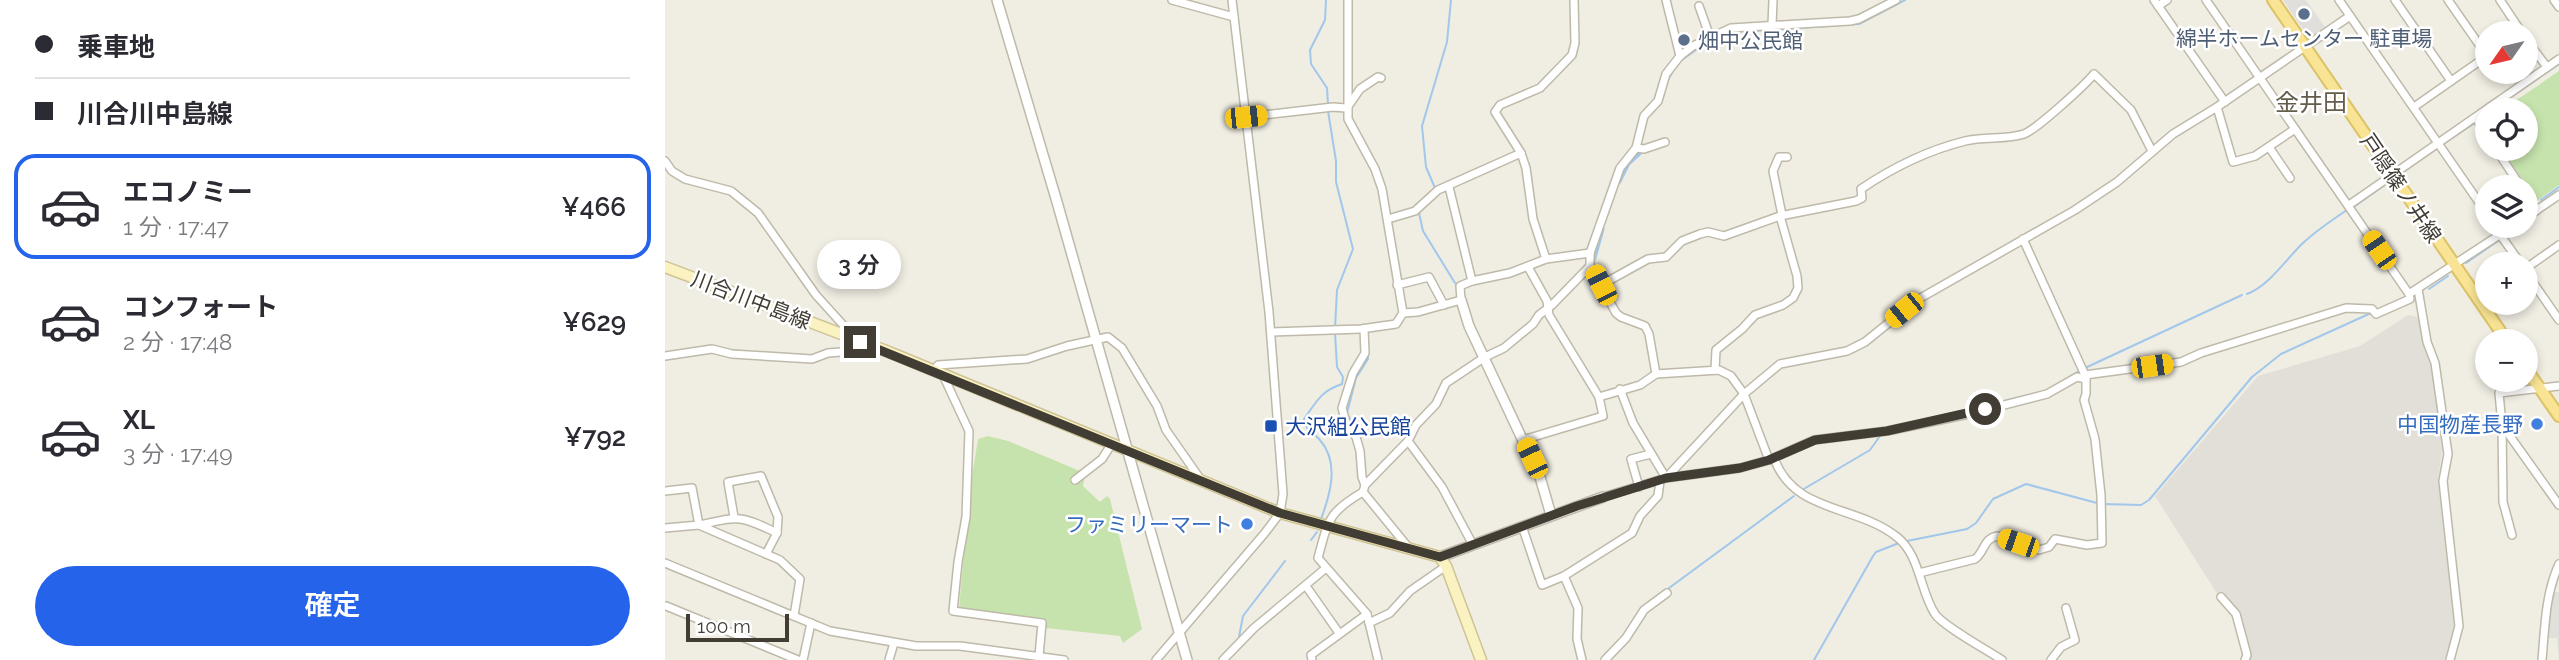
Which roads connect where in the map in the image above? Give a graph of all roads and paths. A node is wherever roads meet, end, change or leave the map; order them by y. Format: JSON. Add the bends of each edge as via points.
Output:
{"nodes":[{"id":1,"x":997,"y":0,"type":"edge"},
{"id":2,"x":1172,"y":0,"type":"edge"},
{"id":3,"x":1232,"y":0,"type":"edge"},
{"id":4,"x":1348,"y":0,"type":"edge"},
{"id":5,"x":1574,"y":0,"type":"edge"},
{"id":6,"x":1666,"y":0,"type":"edge"},
{"id":7,"x":1773,"y":0,"type":"edge"},
{"id":8,"x":1896,"y":0,"type":"edge"},
{"id":9,"x":2167,"y":0,"type":"edge"},
{"id":10,"x":2206,"y":0,"type":"edge"},
{"id":11,"x":2273,"y":0,"type":"edge"},
{"id":12,"x":2339,"y":0,"type":"edge"},
{"id":13,"x":2395,"y":0,"type":"edge"},
{"id":14,"x":2448,"y":0,"type":"edge"},
{"id":15,"x":2500,"y":0,"type":"edge"},
{"id":16,"x":2554,"y":0,"type":"edge"},
{"id":17,"x":2156,"y":3,"type":"edge"},
{"id":18,"x":1699,"y":6,"type":"dead end"},
{"id":19,"x":2559,"y":7,"type":"edge"},
{"id":20,"x":2350,"y":16,"type":"junction"},
{"id":21,"x":1234,"y":17,"type":"junction"},
{"id":22,"x":2514,"y":21,"type":"edge"},
{"id":23,"x":1772,"y":25,"type":"junction"},
{"id":24,"x":1710,"y":37,"type":"junction"},
{"id":25,"x":2475,"y":39,"type":"edge"},
{"id":26,"x":2305,"y":47,"type":"junction"},
{"id":27,"x":2538,"y":55,"type":"edge"},
{"id":28,"x":1680,"y":56,"type":"junction"},
{"id":29,"x":2559,"y":59,"type":"edge"},
{"id":30,"x":2475,"y":65,"type":"edge"},
{"id":31,"x":2547,"y":67,"type":"junction"},
{"id":32,"x":1381,"y":78,"type":"dead end"},
{"id":33,"x":2260,"y":78,"type":"junction"},
{"id":34,"x":2451,"y":82,"type":"junction"},
{"id":35,"x":2504,"y":98,"type":"edge"},
{"id":36,"x":2225,"y":102,"type":"junction"},
{"id":37,"x":2217,"y":107,"type":"junction"},
{"id":38,"x":2414,"y":107,"type":"junction"},
{"id":39,"x":1346,"y":108,"type":"junction"},
{"id":40,"x":1246,"y":117,"type":"junction"},
{"id":41,"x":2475,"y":119,"type":"edge"},
{"id":42,"x":2295,"y":129,"type":"junction"},
{"id":43,"x":1665,"y":142,"type":"dead end"},
{"id":44,"x":2439,"y":143,"type":"junction"},
{"id":45,"x":2269,"y":147,"type":"junction"},
{"id":46,"x":1636,"y":148,"type":"junction"},
{"id":47,"x":2153,"y":151,"type":"junction"},
{"id":48,"x":1521,"y":153,"type":"junction"},
{"id":49,"x":1787,"y":158,"type":"dead end"},
{"id":50,"x":665,"y":161,"type":"edge"},
{"id":51,"x":669,"y":175,"type":"edge"},
{"id":52,"x":2392,"y":176,"type":"junction"},
{"id":53,"x":2290,"y":178,"type":"dead end"},
{"id":54,"x":1449,"y":187,"type":"junction"},
{"id":55,"x":2559,"y":195,"type":"edge"},
{"id":56,"x":2475,"y":197,"type":"edge"},
{"id":57,"x":2349,"y":205,"type":"junction"},
{"id":58,"x":2538,"y":210,"type":"edge"},
{"id":59,"x":1781,"y":215,"type":"junction"},
{"id":60,"x":1388,"y":219,"type":"junction"},
{"id":61,"x":2494,"y":238,"type":"edge"},
{"id":62,"x":2023,"y":239,"type":"junction"},
{"id":63,"x":2559,"y":245,"type":"edge"},
{"id":64,"x":1590,"y":253,"type":"junction"},
{"id":65,"x":1546,"y":259,"type":"junction"},
{"id":66,"x":2538,"y":260,"type":"edge"},
{"id":67,"x":2453,"y":265,"type":"junction"},
{"id":68,"x":1590,"y":266,"type":"junction"},
{"id":69,"x":665,"y":267,"type":"edge"},
{"id":70,"x":1528,"y":267,"type":"junction"},
{"id":71,"x":1472,"y":281,"type":"junction"},
{"id":72,"x":1397,"y":285,"type":"junction"},
{"id":73,"x":1601,"y":285,"type":"junction"},
{"id":74,"x":2419,"y":289,"type":"junction"},
{"id":75,"x":2538,"y":289,"type":"edge"},
{"id":76,"x":2409,"y":294,"type":"junction"},
{"id":77,"x":1461,"y":300,"type":"junction"},
{"id":78,"x":1444,"y":305,"type":"junction"},
{"id":79,"x":1547,"y":308,"type":"junction"},
{"id":80,"x":1403,"y":313,"type":"junction"},
{"id":81,"x":2559,"y":320,"type":"edge"},
{"id":82,"x":1364,"y":328,"type":"junction"},
{"id":83,"x":2498,"y":329,"type":"edge"},
{"id":84,"x":1271,"y":332,"type":"junction"},
{"id":85,"x":1095,"y":340,"type":"junction"},
{"id":86,"x":860,"y":342,"type":"junction"},
{"id":87,"x":873,"y":346,"type":"junction"},
{"id":88,"x":665,"y":356,"type":"edge"},
{"id":89,"x":1485,"y":357,"type":"junction"},
{"id":90,"x":1715,"y":370,"type":"junction"},
{"id":91,"x":938,"y":373,"type":"junction"},
{"id":92,"x":1656,"y":374,"type":"junction"},
{"id":93,"x":2086,"y":377,"type":"junction"},
{"id":94,"x":2538,"y":385,"type":"edge"},
{"id":95,"x":2559,"y":386,"type":"edge"},
{"id":96,"x":2540,"y":388,"type":"junction"},
{"id":97,"x":1620,"y":389,"type":"junction"},
{"id":98,"x":1744,"y":394,"type":"junction"},
{"id":99,"x":1599,"y":397,"type":"junction"},
{"id":100,"x":2559,"y":416,"type":"edge"},
{"id":101,"x":2502,"y":425,"type":"junction"},
{"id":102,"x":1523,"y":440,"type":"junction"},
{"id":103,"x":1408,"y":441,"type":"junction"},
{"id":104,"x":1111,"y":445,"type":"junction"},
{"id":105,"x":1127,"y":452,"type":"junction"},
{"id":106,"x":1651,"y":454,"type":"junction"},
{"id":107,"x":1772,"y":459,"type":"junction"},
{"id":108,"x":1075,"y":480,"type":"dead end"},
{"id":109,"x":1663,"y":480,"type":"junction"},
{"id":110,"x":1201,"y":481,"type":"junction"},
{"id":111,"x":1639,"y":487,"type":"junction"},
{"id":112,"x":1364,"y":489,"type":"junction"},
{"id":113,"x":665,"y":491,"type":"edge"},
{"id":114,"x":1603,"y":497,"type":"joint"},
{"id":115,"x":2559,"y":505,"type":"edge"},
{"id":116,"x":1280,"y":513,"type":"junction"},
{"id":117,"x":1551,"y":515,"type":"junction"},
{"id":118,"x":734,"y":517,"type":"junction"},
{"id":119,"x":699,"y":525,"type":"junction"},
{"id":120,"x":1523,"y":526,"type":"junction"},
{"id":121,"x":1327,"y":527,"type":"junction"},
{"id":122,"x":665,"y":528,"type":"edge"},
{"id":123,"x":777,"y":533,"type":"junction"},
{"id":124,"x":2512,"y":535,"type":"dead end"},
{"id":125,"x":1473,"y":545,"type":"junction"},
{"id":126,"x":1408,"y":547,"type":"junction"},
{"id":127,"x":766,"y":554,"type":"junction"},
{"id":128,"x":1443,"y":562,"type":"junction"},
{"id":129,"x":665,"y":563,"type":"edge"},
{"id":130,"x":2559,"y":564,"type":"edge"},
{"id":131,"x":1326,"y":568,"type":"junction"},
{"id":132,"x":1919,"y":573,"type":"junction"},
{"id":133,"x":1565,"y":576,"type":"junction"},
{"id":134,"x":1306,"y":586,"type":"junction"},
{"id":135,"x":1667,"y":593,"type":"dead end"},
{"id":136,"x":2221,"y":597,"type":"dead end"},
{"id":137,"x":666,"y":606,"type":"edge"},
{"id":138,"x":2066,"y":608,"type":"dead end"},
{"id":139,"x":1367,"y":614,"type":"junction"},
{"id":140,"x":794,"y":616,"type":"junction"},
{"id":141,"x":1369,"y":623,"type":"junction"},
{"id":142,"x":811,"y":624,"type":"junction"},
{"id":143,"x":1179,"y":632,"type":"junction"},
{"id":144,"x":1339,"y":633,"type":"junction"},
{"id":145,"x":894,"y":643,"type":"junction"},
{"id":146,"x":1000,"y":651,"type":"junction"},
{"id":147,"x":778,"y":656,"type":"edge"},
{"id":148,"x":1039,"y":656,"type":"junction"},
{"id":149,"x":800,"y":660,"type":"edge"},
{"id":150,"x":888,"y":660,"type":"edge"},
{"id":151,"x":996,"y":660,"type":"edge"},
{"id":152,"x":1064,"y":660,"type":"edge"},
{"id":153,"x":1156,"y":660,"type":"edge"},
{"id":154,"x":1187,"y":660,"type":"edge"},
{"id":155,"x":1223,"y":660,"type":"edge"},
{"id":156,"x":1312,"y":660,"type":"edge"},
{"id":157,"x":1378,"y":660,"type":"edge"},
{"id":158,"x":1481,"y":660,"type":"edge"},
{"id":159,"x":1582,"y":660,"type":"edge"},
{"id":160,"x":1605,"y":660,"type":"edge"},
{"id":161,"x":2002,"y":660,"type":"edge"},
{"id":162,"x":2052,"y":660,"type":"edge"},
{"id":163,"x":2245,"y":660,"type":"edge"},
{"id":164,"x":2449,"y":660,"type":"edge"},
{"id":165,"x":2542,"y":660,"type":"edge"}],
"edges":[{"from":1,"to":85,"type":"street"},
{"from":2,"to":21,"type":"street"},
{"from":3,"to":21,"type":"street"},
{"from":4,"to":39,"type":"street"},
{"from":5,"to":48,"type":"street","via":[[1572,55],[1540,88],[1500,104],[1495,112]]},
{"from":6,"to":28,"type":"street"},
{"from":7,"to":23,"type":"street"},
{"from":8,"to":23,"type":"street","via":[[1850,22]]},
{"from":9,"to":17,"type":"street"},
{"from":10,"to":33,"type":"street"},
{"from":11,"to":26,"type":"main road","name":"戸隠篠ノ井線"},
{"from":12,"to":20,"type":"street"},
{"from":13,"to":34,"type":"street"},
{"from":14,"to":25,"type":"street"},
{"from":15,"to":22,"type":"street"},
{"from":16,"to":19,"type":"street"},
{"from":17,"to":36,"type":"street"},
{"from":18,"to":24,"type":"street"},
{"from":20,"to":26,"type":"street"},
{"from":20,"to":38,"type":"street"},
{"from":21,"to":40,"type":"street"},
{"from":23,"to":24,"type":"street","via":[[1731,28]]},
{"from":24,"to":28,"type":"street"},
{"from":26,"to":33,"type":"street"},
{"from":26,"to":52,"type":"main road","name":"戸隠篠ノ井線"},
{"from":27,"to":31,"type":"street"},
{"from":28,"to":46,"type":"street","via":[[1666,74],[1658,101],[1644,116]]},
{"from":29,"to":31,"type":"street"},
{"from":30,"to":34,"type":"street"},
{"from":31,"to":35,"type":"street"},
{"from":32,"to":39,"type":"street","via":[[1360,89]]},
{"from":33,"to":36,"type":"street"},
{"from":33,"to":42,"type":"street"},
{"from":34,"to":38,"type":"street"},
{"from":36,"to":37,"type":"street"},
{"from":37,"to":45,"type":"street","via":[[2234,162]]},
{"from":37,"to":47,"type":"street"},
{"from":38,"to":44,"type":"street"},
{"from":39,"to":40,"type":"street"},
{"from":39,"to":60,"type":"street","via":[[1353,132],[1375,169]]},
{"from":40,"to":84,"type":"street"},
{"from":41,"to":44,"type":"street"},
{"from":42,"to":45,"type":"street"},
{"from":42,"to":57,"type":"street"},
{"from":43,"to":46,"type":"street"},
{"from":44,"to":52,"type":"street"},
{"from":44,"to":56,"type":"street"},
{"from":45,"to":53,"type":"street"},
{"from":46,"to":64,"type":"street","via":[[1620,169]]},
{"from":47,"to":59,"type":"street","via":[[2131,110],[2094,74],[2025,134],[1966,141],[1874,180],[1861,189],[1862,198],[1856,201]]},
{"from":47,"to":62,"type":"street","via":[[2117,183]]},
{"from":48,"to":54,"type":"street"},
{"from":48,"to":65,"type":"street"},
{"from":49,"to":59,"type":"street","via":[[1779,157],[1773,171]]},
{"from":50,"to":51,"type":"street"},
{"from":51,"to":86,"type":"street","via":[[731,191],[758,213],[816,295]]},
{"from":52,"to":57,"type":"street"},
{"from":52,"to":67,"type":"main road","name":"戸隠篠ノ井線"},
{"from":54,"to":60,"type":"street","via":[[1433,193],[1415,211]]},
{"from":54,"to":71,"type":"street"},
{"from":55,"to":58,"type":"street"},
{"from":57,"to":76,"type":"street"},
{"from":59,"to":73,"type":"street","via":[[1724,236],[1708,232],[1682,241],[1665,257],[1648,260]]},
{"from":59,"to":90,"type":"street","via":[[1798,288],[1793,298],[1755,315],[1716,350]]},
{"from":60,"to":72,"type":"street"},
{"from":61,"to":67,"type":"street"},
{"from":62,"to":93,"type":"street"},
{"from":62,"to":98,"type":"street","via":[[1917,300],[1865,342],[1847,351],[1780,364]]},
{"from":63,"to":66,"type":"street"},
{"from":64,"to":65,"type":"street"},
{"from":64,"to":68,"type":"street"},
{"from":65,"to":70,"type":"street"},
{"from":67,"to":74,"type":"street"},
{"from":67,"to":83,"type":"main road","name":"戸隠篠ノ井線"},
{"from":68,"to":73,"type":"street"},
{"from":68,"to":79,"type":"street"},
{"from":69,"to":86,"type":"main road","name":"川合川中島線"},
{"from":70,"to":71,"type":"street"},
{"from":70,"to":79,"type":"street"},
{"from":71,"to":77,"type":"street","via":[[1460,286]]},
{"from":72,"to":78,"type":"street","via":[[1429,277]]},
{"from":72,"to":80,"type":"street"},
{"from":73,"to":92,"type":"street","via":[[1621,317],[1645,326]]},
{"from":74,"to":76,"type":"street"},
{"from":74,"to":164,"type":"street","via":[[2448,454],[2443,481],[2459,626]]},
{"from":75,"to":81,"type":"street"},
{"from":76,"to":93,"type":"street","via":[[2410,299],[2376,314],[2372,309],[2346,308],[2181,362]]},
{"from":77,"to":78,"type":"street"},
{"from":77,"to":89,"type":"street"},
{"from":78,"to":80,"type":"street"},
{"from":79,"to":89,"type":"street","via":[[1504,348]]},
{"from":79,"to":99,"type":"street"},
{"from":80,"to":82,"type":"street","via":[[1396,324]]},
{"from":82,"to":84,"type":"street"},
{"from":82,"to":112,"type":"street","via":[[1365,353],[1342,408],[1360,451]]},
{"from":84,"to":116,"type":"street","via":[[1283,494]]},
{"from":85,"to":91,"type":"street","via":[[1027,359],[938,365]]},
{"from":85,"to":105,"type":"street"},
{"from":85,"to":110,"type":"street","via":[[1108,337],[1122,348],[1157,405],[1166,430]]},
{"from":86,"to":87,"type":"main road","name":"川合川中島線"},
{"from":87,"to":88,"type":"street","via":[[812,359],[712,349]]},
{"from":87,"to":91,"type":"main road","name":"川合川中島線"},
{"from":89,"to":102,"type":"street"},
{"from":89,"to":103,"type":"street","via":[[1446,383]]},
{"from":90,"to":92,"type":"street"},
{"from":90,"to":98,"type":"street","via":[[1731,376]]},
{"from":91,"to":104,"type":"main road","name":"川合川中島線"},
{"from":91,"to":148,"type":"street","via":[[969,431],[966,517],[953,611],[1042,623]]},
{"from":92,"to":97,"type":"street","via":[[1640,385]]},
{"from":93,"to":107,"type":"street","via":[[2077,377],[2047,394],[1969,414],[1815,440]]},
{"from":93,"to":132,"type":"street","via":[[2084,400],[2095,439],[2102,543],[2055,539],[2039,550],[1998,536],[1987,541],[1975,559]]},
{"from":94,"to":96,"type":"main road"},
{"from":95,"to":96,"type":"street"},
{"from":96,"to":100,"type":"main road"},
{"from":96,"to":101,"type":"street","via":[[2499,393]]},
{"from":97,"to":99,"type":"street"},
{"from":97,"to":106,"type":"street"},
{"from":98,"to":107,"type":"street"},
{"from":98,"to":109,"type":"street"},
{"from":99,"to":102,"type":"street","via":[[1604,416]]},
{"from":101,"to":115,"type":"street"},
{"from":101,"to":124,"type":"street","via":[[2503,502]]},
{"from":102,"to":117,"type":"street"},
{"from":103,"to":112,"type":"street"},
{"from":103,"to":125,"type":"street","via":[[1442,487]]},
{"from":104,"to":105,"type":"main road","name":"川合川中島線"},
{"from":104,"to":108,"type":"street","via":[[1102,459]]},
{"from":105,"to":110,"type":"main road","name":"川合川中島線"},
{"from":105,"to":143,"type":"street"},
{"from":106,"to":109,"type":"street"},
{"from":106,"to":111,"type":"street","via":[[1631,459]]},
{"from":107,"to":109,"type":"street"},
{"from":107,"to":132,"type":"street","via":[[1796,491],[1898,537]]},
{"from":109,"to":111,"type":"street"},
{"from":109,"to":133,"type":"street","via":[[1658,496],[1632,533]]},
{"from":110,"to":116,"type":"main road","name":"川合川中島線"},
{"from":111,"to":114,"type":"street"},
{"from":112,"to":121,"type":"street","via":[[1337,508]]},
{"from":112,"to":126,"type":"street"},
{"from":113,"to":119,"type":"street","via":[[692,488]]},
{"from":114,"to":117,"type":"street"},
{"from":116,"to":121,"type":"main road","name":"川合川中島線"},
{"from":116,"to":143,"type":"street"},
{"from":117,"to":120,"type":"street"},
{"from":118,"to":119,"type":"street"},
{"from":118,"to":123,"type":"street"},
{"from":118,"to":123,"type":"street","via":[[728,482],[761,476],[778,517]]},
{"from":119,"to":122,"type":"street"},
{"from":119,"to":127,"type":"street"},
{"from":120,"to":125,"type":"street"},
{"from":120,"to":133,"type":"street","via":[[1542,585]]},
{"from":121,"to":126,"type":"main road","name":"川合川中島線"},
{"from":121,"to":131,"type":"street","via":[[1318,558]]},
{"from":123,"to":127,"type":"street"},
{"from":125,"to":128,"type":"street"},
{"from":126,"to":128,"type":"main road","name":"川合川中島線"},
{"from":127,"to":140,"type":"street","via":[[800,579]]},
{"from":128,"to":141,"type":"street","via":[[1390,613]]},
{"from":128,"to":158,"type":"main road"},
{"from":129,"to":140,"type":"street"},
{"from":130,"to":165,"type":"street","via":[[2546,610]]},
{"from":131,"to":134,"type":"street"},
{"from":131,"to":139,"type":"street"},
{"from":132,"to":161,"type":"street","via":[[1936,616]]},
{"from":133,"to":159,"type":"street","via":[[1578,608]]},
{"from":134,"to":144,"type":"street"},
{"from":134,"to":155,"type":"street"},
{"from":135,"to":160,"type":"street","via":[[1644,610]]},
{"from":136,"to":163,"type":"street","via":[[2236,614]]},
{"from":137,"to":147,"type":"street"},
{"from":138,"to":162,"type":"street","via":[[2075,640],[2061,647]]},
{"from":139,"to":141,"type":"street"},
{"from":139,"to":144,"type":"street"},
{"from":140,"to":142,"type":"street"},
{"from":141,"to":157,"type":"street"},
{"from":142,"to":145,"type":"street"},
{"from":142,"to":149,"type":"street"},
{"from":143,"to":153,"type":"street"},
{"from":143,"to":154,"type":"street"},
{"from":144,"to":156,"type":"street","via":[[1311,655]]},
{"from":145,"to":146,"type":"street"},
{"from":145,"to":150,"type":"street"},
{"from":146,"to":148,"type":"street"},
{"from":146,"to":151,"type":"street"},
{"from":147,"to":149,"type":"street"},
{"from":148,"to":152,"type":"street"}]}
